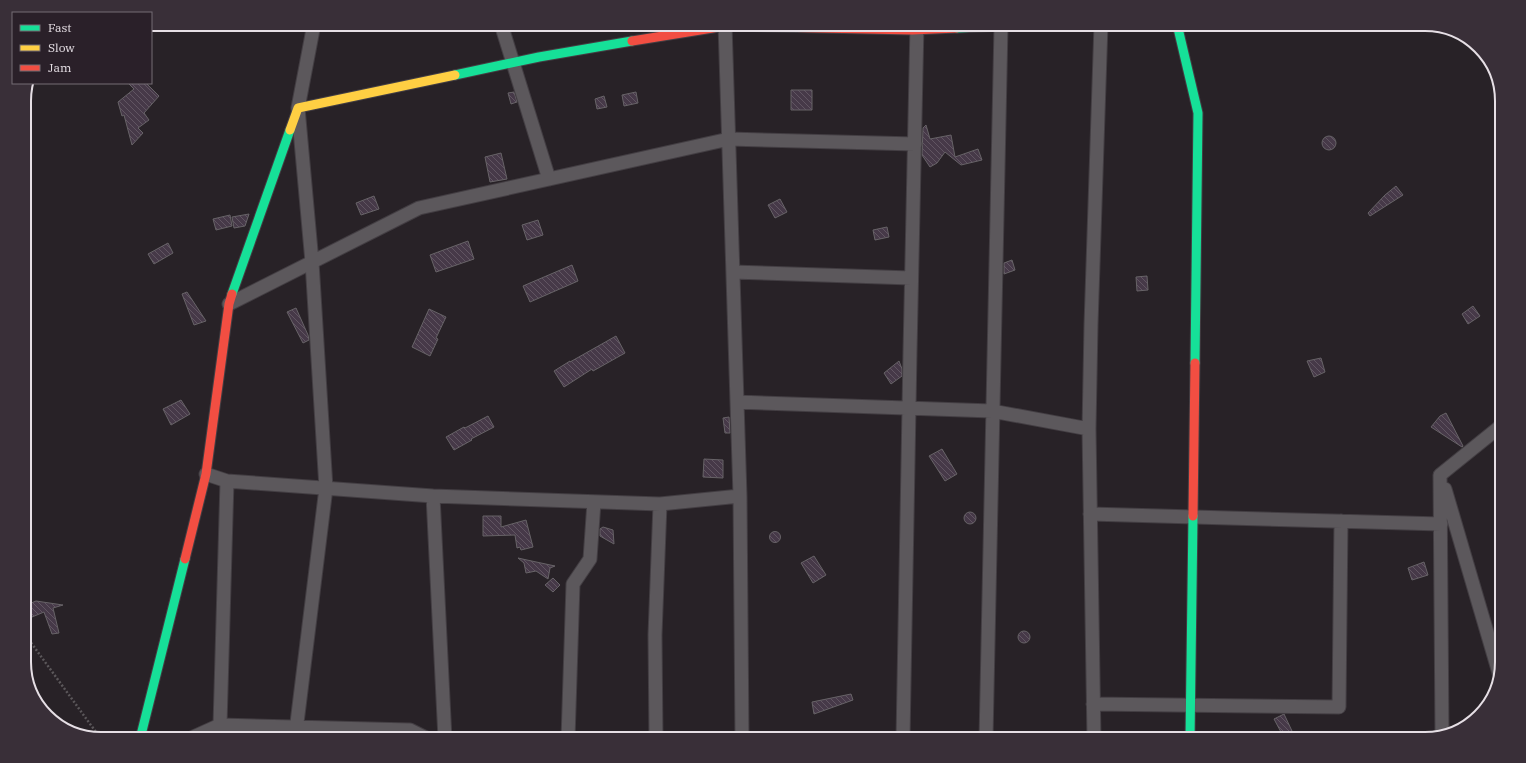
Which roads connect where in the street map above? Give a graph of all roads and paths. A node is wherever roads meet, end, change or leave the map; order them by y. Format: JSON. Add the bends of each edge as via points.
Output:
{"nodes":[{"id":1,"x":313,"y":31,"type":"edge"},
{"id":2,"x":503,"y":31,"type":"edge"},
{"id":3,"x":692,"y":31,"type":"edge"},
{"id":4,"x":725,"y":31,"type":"edge"},
{"id":5,"x":917,"y":31,"type":"edge"},
{"id":6,"x":1000,"y":31,"type":"edge"},
{"id":7,"x":1102,"y":31,"type":"edge"},
{"id":8,"x":1180,"y":31,"type":"edge"},
{"id":9,"x":513,"y":63,"type":"junction"},
{"id":10,"x":298,"y":108,"type":"junction"},
{"id":11,"x":729,"y":140,"type":"junction"},
{"id":12,"x":915,"y":144,"type":"junction"},
{"id":13,"x":549,"y":179,"type":"junction"},
{"id":14,"x":312,"y":262,"type":"junction"},
{"id":15,"x":733,"y":272,"type":"junction"},
{"id":16,"x":911,"y":278,"type":"junction"},
{"id":17,"x":229,"y":304,"type":"junction"},
{"id":18,"x":737,"y":402,"type":"junction"},
{"id":19,"x":909,"y":408,"type":"junction"},
{"id":20,"x":992,"y":411,"type":"junction"},
{"id":21,"x":1089,"y":429,"type":"junction"},
{"id":22,"x":1495,"y":431,"type":"edge"},
{"id":23,"x":206,"y":474,"type":"junction"},
{"id":24,"x":1440,"y":475,"type":"junction"},
{"id":25,"x":227,"y":481,"type":"junction"},
{"id":26,"x":326,"y":488,"type":"junction"},
{"id":27,"x":434,"y":496,"type":"junction"},
{"id":28,"x":740,"y":496,"type":"junction"},
{"id":29,"x":594,"y":502,"type":"junction"},
{"id":30,"x":660,"y":504,"type":"junction"},
{"id":31,"x":1090,"y":514,"type":"junction"},
{"id":32,"x":1193,"y":517,"type":"junction"},
{"id":33,"x":1341,"y":521,"type":"junction"},
{"id":34,"x":1441,"y":524,"type":"junction"},
{"id":35,"x":31,"y":643,"type":"edge"},
{"id":36,"x":1495,"y":660,"type":"edge"},
{"id":37,"x":1093,"y":704,"type":"junction"},
{"id":38,"x":1190,"y":705,"type":"junction"},
{"id":39,"x":220,"y":726,"type":"junction"},
{"id":40,"x":1442,"y":730,"type":"edge"},
{"id":41,"x":96,"y":732,"type":"edge"},
{"id":42,"x":142,"y":732,"type":"edge"},
{"id":43,"x":206,"y":732,"type":"edge"},
{"id":44,"x":220,"y":732,"type":"edge"},
{"id":45,"x":284,"y":732,"type":"edge"},
{"id":46,"x":295,"y":732,"type":"edge"},
{"id":47,"x":388,"y":732,"type":"edge"},
{"id":48,"x":414,"y":732,"type":"edge"},
{"id":49,"x":445,"y":732,"type":"edge"},
{"id":50,"x":568,"y":732,"type":"edge"},
{"id":51,"x":656,"y":732,"type":"edge"},
{"id":52,"x":742,"y":732,"type":"edge"},
{"id":53,"x":903,"y":732,"type":"edge"},
{"id":54,"x":986,"y":732,"type":"edge"},
{"id":55,"x":1094,"y":732,"type":"edge"},
{"id":56,"x":1190,"y":732,"type":"edge"}],
"edges":[{"from":1,"to":10,"type":"street"},
{"from":2,"to":9,"type":"street"},
{"from":3,"to":9,"type":"street"},
{"from":4,"to":11,"type":"street"},
{"from":5,"to":12,"type":"street"},
{"from":6,"to":20,"type":"street"},
{"from":7,"to":21,"type":"street"},
{"from":8,"to":32,"type":"street","via":[[1198,113]]},
{"from":9,"to":10,"type":"street"},
{"from":9,"to":13,"type":"street"},
{"from":10,"to":14,"type":"street"},
{"from":10,"to":17,"type":"street"},
{"from":11,"to":12,"type":"street"},
{"from":11,"to":13,"type":"street"},
{"from":11,"to":15,"type":"street"},
{"from":12,"to":16,"type":"street"},
{"from":13,"to":14,"type":"street","via":[[419,208]]},
{"from":14,"to":17,"type":"street"},
{"from":14,"to":26,"type":"street"},
{"from":15,"to":16,"type":"street"},
{"from":15,"to":18,"type":"street"},
{"from":16,"to":19,"type":"street"},
{"from":17,"to":23,"type":"street"},
{"from":18,"to":19,"type":"street"},
{"from":18,"to":28,"type":"street"},
{"from":19,"to":20,"type":"street"},
{"from":19,"to":53,"type":"street"},
{"from":20,"to":21,"type":"street"},
{"from":20,"to":54,"type":"street"},
{"from":21,"to":31,"type":"street"},
{"from":22,"to":24,"type":"street"},
{"from":23,"to":25,"type":"street"},
{"from":23,"to":42,"type":"street"},
{"from":24,"to":34,"type":"street"},
{"from":24,"to":36,"type":"street"},
{"from":25,"to":26,"type":"street"},
{"from":25,"to":39,"type":"street"},
{"from":26,"to":27,"type":"street"},
{"from":26,"to":46,"type":"street"},
{"from":27,"to":29,"type":"street"},
{"from":27,"to":49,"type":"street"},
{"from":28,"to":30,"type":"street"},
{"from":28,"to":52,"type":"street"},
{"from":29,"to":30,"type":"street"},
{"from":29,"to":50,"type":"street","via":[[590,559],[573,584]]},
{"from":30,"to":51,"type":"street","via":[[655,635]]},
{"from":31,"to":32,"type":"street"},
{"from":31,"to":37,"type":"street"},
{"from":32,"to":33,"type":"street"},
{"from":32,"to":38,"type":"street"},
{"from":33,"to":34,"type":"street"},
{"from":33,"to":38,"type":"street","via":[[1340,707]]},
{"from":34,"to":40,"type":"street"},
{"from":35,"to":41,"type":"path"},
{"from":37,"to":38,"type":"street"},
{"from":37,"to":55,"type":"street"},
{"from":38,"to":56,"type":"street"},
{"from":39,"to":43,"type":"street"},
{"from":39,"to":44,"type":"street"},
{"from":39,"to":45,"type":"street"},
{"from":47,"to":48,"type":"street"}]}
